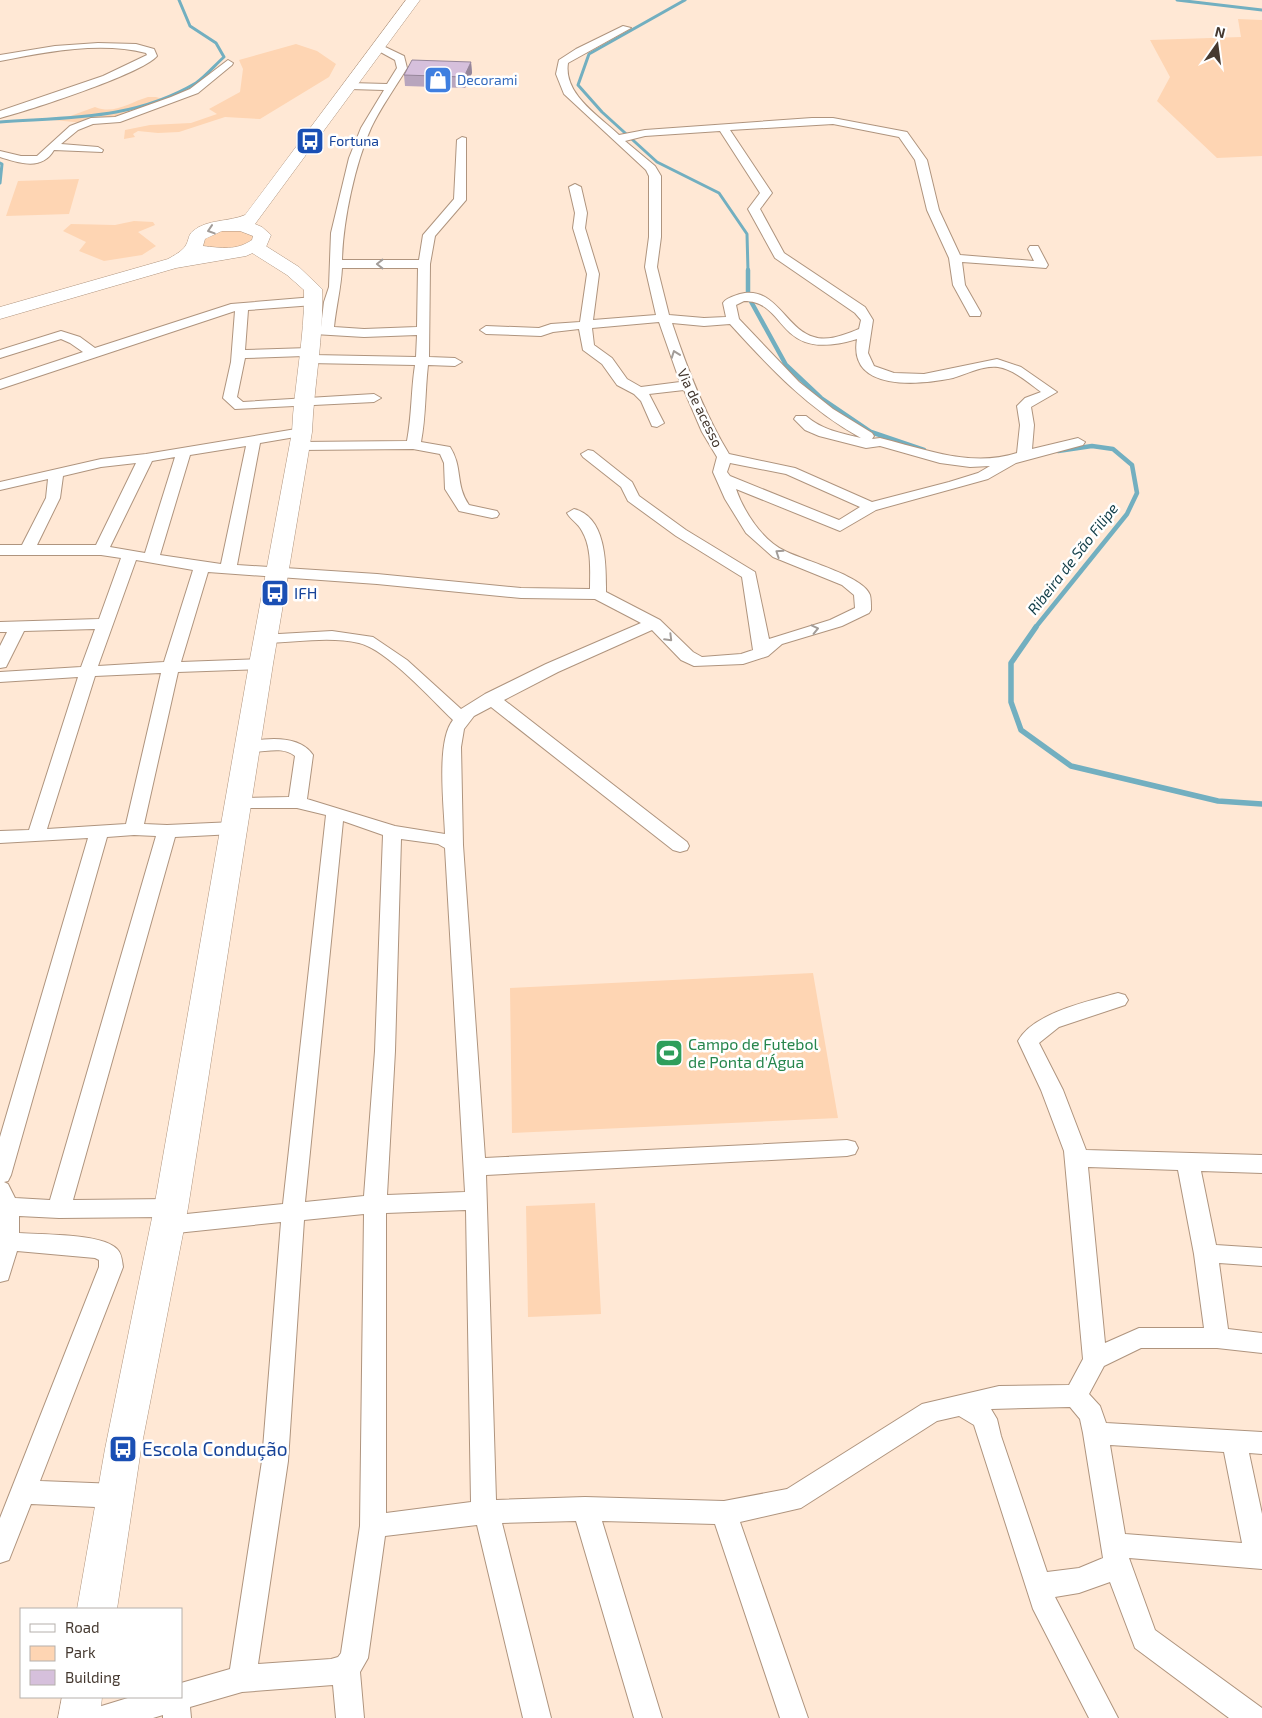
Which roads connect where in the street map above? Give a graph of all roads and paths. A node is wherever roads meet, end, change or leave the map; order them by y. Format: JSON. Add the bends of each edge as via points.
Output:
{"nodes":[{"id":1,"x":412,"y":0,"type":"edge"},
{"id":2,"x":626,"y":28,"type":"dead end"},
{"id":3,"x":378,"y":47,"type":"junction"},
{"id":4,"x":0,"y":58,"type":"edge"},
{"id":5,"x":228,"y":63,"type":"dead end"},
{"id":6,"x":350,"y":86,"type":"junction"},
{"id":7,"x":389,"y":87,"type":"junction"},
{"id":8,"x":0,"y":115,"type":"edge"},
{"id":9,"x":723,"y":127,"type":"junction"},
{"id":10,"x":462,"y":140,"type":"dead end"},
{"id":11,"x":618,"y":140,"type":"junction"},
{"id":12,"x":51,"y":147,"type":"junction"},
{"id":13,"x":98,"y":150,"type":"dead end"},
{"id":14,"x":0,"y":154,"type":"edge"},
{"id":15,"x":575,"y":187,"type":"dead end"},
{"id":16,"x":246,"y":225,"type":"junction"},
{"id":17,"x":195,"y":244,"type":"junction"},
{"id":18,"x":1034,"y":248,"type":"dead end"},
{"id":19,"x":227,"y":254,"type":"junction"},
{"id":20,"x":265,"y":254,"type":"junction"},
{"id":21,"x":955,"y":258,"type":"junction"},
{"id":22,"x":174,"y":263,"type":"junction"},
{"id":23,"x":336,"y":264,"type":"junction"},
{"id":24,"x":424,"y":264,"type":"junction"},
{"id":25,"x":314,"y":301,"type":"junction"},
{"id":26,"x":242,"y":306,"type":"junction"},
{"id":27,"x":975,"y":312,"type":"dead end"},
{"id":28,"x":0,"y":313,"type":"edge"},
{"id":29,"x":663,"y":318,"type":"junction"},
{"id":30,"x":732,"y":320,"type":"junction"},
{"id":31,"x":585,"y":325,"type":"junction"},
{"id":32,"x":486,"y":330,"type":"dead end"},
{"id":33,"x":422,"y":331,"type":"junction"},
{"id":34,"x":865,"y":331,"type":"junction"},
{"id":35,"x":314,"y":343,"type":"junction"},
{"id":36,"x":0,"y":354,"type":"edge"},
{"id":37,"x":94,"y":354,"type":"junction"},
{"id":38,"x":239,"y":354,"type":"junction"},
{"id":39,"x":421,"y":362,"type":"junction"},
{"id":40,"x":455,"y":362,"type":"dead end"},
{"id":41,"x":0,"y":385,"type":"edge"},
{"id":42,"x":689,"y":385,"type":"junction"},
{"id":43,"x":639,"y":390,"type":"junction"},
{"id":44,"x":374,"y":398,"type":"dead end"},
{"id":45,"x":303,"y":402,"type":"junction"},
{"id":46,"x":801,"y":419,"type":"dead end"},
{"id":47,"x":657,"y":423,"type":"dead end"},
{"id":48,"x":301,"y":439,"type":"junction"},
{"id":49,"x":254,"y":440,"type":"junction"},
{"id":50,"x":880,"y":442,"type":"junction"},
{"id":51,"x":1078,"y":442,"type":"dead end"},
{"id":52,"x":413,"y":446,"type":"junction"},
{"id":53,"x":184,"y":451,"type":"junction"},
{"id":54,"x":588,"y":454,"type":"dead end"},
{"id":55,"x":724,"y":457,"type":"junction"},
{"id":56,"x":146,"y":458,"type":"junction"},
{"id":57,"x":1017,"y":458,"type":"junction"},
{"id":58,"x":56,"y":472,"type":"junction"},
{"id":59,"x":725,"y":479,"type":"junction"},
{"id":60,"x":0,"y":486,"type":"edge"},
{"id":61,"x":871,"y":507,"type":"junction"},
{"id":62,"x":574,"y":513,"type":"dead end"},
{"id":63,"x":492,"y":514,"type":"dead end"},
{"id":64,"x":0,"y":550,"type":"edge"},
{"id":65,"x":27,"y":550,"type":"junction"},
{"id":66,"x":101,"y":550,"type":"junction"},
{"id":67,"x":130,"y":555,"type":"junction"},
{"id":68,"x":151,"y":559,"type":"junction"},
{"id":69,"x":202,"y":567,"type":"junction"},
{"id":70,"x":228,"y":569,"type":"junction"},
{"id":71,"x":277,"y":571,"type":"junction"},
{"id":72,"x":598,"y":594,"type":"junction"},
{"id":73,"x":654,"y":623,"type":"junction"},
{"id":74,"x":105,"y":624,"type":"junction"},
{"id":75,"x":0,"y":627,"type":"edge"},
{"id":76,"x":17,"y":628,"type":"junction"},
{"id":77,"x":264,"y":651,"type":"junction"},
{"id":78,"x":762,"y":653,"type":"junction"},
{"id":79,"x":0,"y":663,"type":"edge"},
{"id":80,"x":171,"y":667,"type":"junction"},
{"id":81,"x":88,"y":672,"type":"junction"},
{"id":82,"x":0,"y":677,"type":"edge"},
{"id":83,"x":491,"y":698,"type":"junction"},
{"id":84,"x":462,"y":718,"type":"junction"},
{"id":85,"x":249,"y":747,"type":"junction"},
{"id":86,"x":297,"y":802,"type":"junction"},
{"id":87,"x":335,"y":812,"type":"junction"},
{"id":88,"x":236,"y":816,"type":"junction"},
{"id":89,"x":134,"y":828,"type":"junction"},
{"id":90,"x":167,"y":831,"type":"junction"},
{"id":91,"x":392,"y":832,"type":"junction"},
{"id":92,"x":99,"y":833,"type":"junction"},
{"id":93,"x":36,"y":836,"type":"junction"},
{"id":94,"x":0,"y":837,"type":"edge"},
{"id":95,"x":454,"y":844,"type":"junction"},
{"id":96,"x":680,"y":846,"type":"dead end"},
{"id":97,"x":1118,"y":1000,"type":"dead end"},
{"id":98,"x":847,"y":1148,"type":"dead end"},
{"id":99,"x":1076,"y":1158,"type":"junction"},
{"id":100,"x":1188,"y":1162,"type":"junction"},
{"id":101,"x":1262,"y":1164,"type":"edge"},
{"id":102,"x":474,"y":1167,"type":"junction"},
{"id":103,"x":0,"y":1175,"type":"edge"},
{"id":104,"x":4,"y":1198,"type":"edge"},
{"id":105,"x":477,"y":1201,"type":"junction"},
{"id":106,"x":375,"y":1204,"type":"junction"},
{"id":107,"x":59,"y":1209,"type":"junction"},
{"id":108,"x":293,"y":1213,"type":"junction"},
{"id":109,"x":169,"y":1216,"type":"junction"},
{"id":110,"x":8,"y":1241,"type":"junction"},
{"id":111,"x":1206,"y":1254,"type":"junction"},
{"id":112,"x":1262,"y":1257,"type":"edge"},
{"id":113,"x":0,"y":1273,"type":"edge"},
{"id":114,"x":1217,"y":1338,"type":"junction"},
{"id":115,"x":1262,"y":1343,"type":"edge"},
{"id":116,"x":1095,"y":1359,"type":"junction"},
{"id":117,"x":1076,"y":1396,"type":"junction"},
{"id":118,"x":962,"y":1405,"type":"junction"},
{"id":119,"x":1096,"y":1433,"type":"junction"},
{"id":120,"x":1234,"y":1442,"type":"junction"},
{"id":121,"x":1262,"y":1443,"type":"edge"},
{"id":122,"x":22,"y":1492,"type":"junction"},
{"id":123,"x":117,"y":1496,"type":"junction"},
{"id":124,"x":585,"y":1509,"type":"junction"},
{"id":125,"x":486,"y":1512,"type":"junction"},
{"id":126,"x":724,"y":1514,"type":"junction"},
{"id":127,"x":373,"y":1526,"type":"junction"},
{"id":128,"x":0,"y":1551,"type":"edge"},
{"id":129,"x":1116,"y":1554,"type":"junction"},
{"id":130,"x":1260,"y":1557,"type":"edge"},
{"id":131,"x":1037,"y":1585,"type":"junction"},
{"id":132,"x":97,"y":1608,"type":"edge"},
{"id":133,"x":346,"y":1669,"type":"junction"},
{"id":134,"x":242,"y":1680,"type":"junction"},
{"id":135,"x":82,"y":1698,"type":"edge"},
{"id":136,"x":177,"y":1709,"type":"edge"},
{"id":137,"x":1254,"y":1717,"type":"edge"},
{"id":138,"x":79,"y":1718,"type":"edge"},
{"id":139,"x":105,"y":1718,"type":"edge"},
{"id":140,"x":350,"y":1718,"type":"edge"},
{"id":141,"x":537,"y":1718,"type":"edge"},
{"id":142,"x":648,"y":1718,"type":"edge"},
{"id":143,"x":794,"y":1718,"type":"edge"},
{"id":144,"x":1104,"y":1718,"type":"edge"}],
"edges":[{"from":1,"to":3,"type":"street"},
{"from":2,"to":11,"type":"street","via":[[563,62],[561,74],[568,92]]},
{"from":3,"to":6,"type":"street"},
{"from":3,"to":7,"type":"street","via":[[400,58],[402,68]]},
{"from":4,"to":8,"type":"street","via":[[122,46],[151,51],[152,56],[149,61],[123,72]]},
{"from":5,"to":12,"type":"street","via":[[194,90],[111,121],[90,121],[59,138]]},
{"from":6,"to":7,"type":"street"},
{"from":6,"to":16,"type":"street"},
{"from":7,"to":23,"type":"street","via":[[366,128],[355,158],[337,233]]},
{"from":9,"to":11,"type":"street","via":[[645,133]]},
{"from":9,"to":21,"type":"street","via":[[832,121],[903,134],[921,160],[933,210]]},
{"from":9,"to":34,"type":"street","via":[[766,193],[754,209],[780,255],[860,310],[866,320]]},
{"from":10,"to":24,"type":"street","via":[[460,200],[429,234]]},
{"from":11,"to":29,"type":"street","name":"Via de acesso","via":[[651,168],[655,176],[652,267]]},
{"from":12,"to":13,"type":"street"},
{"from":12,"to":14,"type":"street","via":[[48,153],[32,161]]},
{"from":15,"to":31,"type":"street","via":[[580,212],[579,228],[594,274]]},
{"from":16,"to":17,"type":"street","one_way":true,"via":[[205,232],[198,236]]},
{"from":16,"to":20,"type":"street","via":[[262,235],[260,243]]},
{"from":17,"to":19,"type":"street","via":[[206,252]]},
{"from":17,"to":22,"type":"street"},
{"from":18,"to":21,"type":"street","via":[[1042,265]]},
{"from":19,"to":20,"type":"street"},
{"from":19,"to":20,"type":"street"},
{"from":19,"to":22,"type":"street"},
{"from":20,"to":25,"type":"street","via":[[310,284]]},
{"from":21,"to":27,"type":"street","via":[[958,285]]},
{"from":22,"to":28,"type":"street"},
{"from":24,"to":23,"type":"street","one_way":true},
{"from":23,"to":35,"type":"street","via":[[334,292]]},
{"from":24,"to":33,"type":"street"},
{"from":25,"to":26,"type":"street"},
{"from":25,"to":35,"type":"street"},
{"from":26,"to":37,"type":"street"},
{"from":26,"to":38,"type":"street"},
{"from":29,"to":30,"type":"street","via":[[704,322]]},
{"from":29,"to":31,"type":"street"},
{"from":42,"to":29,"type":"street","name":"Via de acesso","one_way":true},
{"from":30,"to":34,"type":"street","via":[[729,303],[738,297],[748,296],[762,300],[808,340],[826,342]]},
{"from":30,"to":50,"type":"street","via":[[802,393],[848,426]]},
{"from":31,"to":32,"type":"street","via":[[541,332]]},
{"from":31,"to":43,"type":"street","via":[[588,347],[607,361],[622,382]]},
{"from":33,"to":35,"type":"street","via":[[364,333]]},
{"from":33,"to":39,"type":"street"},
{"from":34,"to":57,"type":"street","via":[[860,353],[865,366],[874,373],[907,379],[932,378],[994,363],[1006,364],[1050,392],[1024,406],[1027,425]]},
{"from":35,"to":38,"type":"street"},
{"from":35,"to":39,"type":"street","via":[[367,358]]},
{"from":35,"to":45,"type":"street"},
{"from":36,"to":37,"type":"street","via":[[61,335],[75,340]]},
{"from":37,"to":41,"type":"street"},
{"from":38,"to":45,"type":"street","via":[[230,398],[234,403],[240,406]]},
{"from":39,"to":40,"type":"street"},
{"from":39,"to":52,"type":"street","via":[[418,430]]},
{"from":42,"to":43,"type":"street"},
{"from":42,"to":55,"type":"street","name":"Via de acesso","via":[[709,432]]},
{"from":43,"to":47,"type":"street"},
{"from":44,"to":45,"type":"street"},
{"from":45,"to":48,"type":"street"},
{"from":46,"to":50,"type":"street","via":[[824,433],[866,444]]},
{"from":48,"to":49,"type":"street"},
{"from":48,"to":52,"type":"street"},
{"from":48,"to":71,"type":"street"},
{"from":49,"to":53,"type":"street"},
{"from":49,"to":70,"type":"street"},
{"from":50,"to":57,"type":"street","via":[[940,459],[970,463]]},
{"from":51,"to":57,"type":"street"},
{"from":52,"to":63,"type":"street","via":[[445,450],[450,456],[452,488],[464,508]]},
{"from":53,"to":56,"type":"street"},
{"from":53,"to":68,"type":"street"},
{"from":54,"to":78,"type":"street","via":[[627,485],[633,498],[681,533],[750,575]]},
{"from":55,"to":59,"type":"street","name":"Via de acesso","via":[[720,472]]},
{"from":55,"to":61,"type":"street","via":[[790,471]]},
{"from":56,"to":58,"type":"street","via":[[101,462]]},
{"from":56,"to":66,"type":"street"},
{"from":57,"to":61,"type":"street","via":[[976,478]]},
{"from":58,"to":60,"type":"street"},
{"from":58,"to":65,"type":"street","via":[[53,498]]},
{"from":59,"to":61,"type":"street","via":[[840,526]]},
{"from":78,"to":59,"type":"street","name":"Via de acesso","one_way":true,"via":[[776,641],[853,616],[863,610],[862,594],[848,582],[778,554],[751,530],[732,499]]},
{"from":62,"to":72,"type":"street","via":[[586,522],[594,539]]},
{"from":64,"to":65,"type":"street"},
{"from":65,"to":66,"type":"street"},
{"from":66,"to":67,"type":"street"},
{"from":67,"to":68,"type":"street"},
{"from":67,"to":74,"type":"street"},
{"from":68,"to":69,"type":"street"},
{"from":69,"to":70,"type":"street"},
{"from":69,"to":80,"type":"street"},
{"from":70,"to":71,"type":"street"},
{"from":71,"to":72,"type":"street","via":[[521,593]]},
{"from":71,"to":77,"type":"street"},
{"from":72,"to":73,"type":"street","name":"Via de acesso"},
{"from":73,"to":78,"type":"street","name":"Via de acesso","one_way":true,"via":[[687,656],[700,662],[743,659]]},
{"from":73,"to":83,"type":"street"},
{"from":74,"to":76,"type":"street"},
{"from":74,"to":81,"type":"street"},
{"from":75,"to":76,"type":"street"},
{"from":76,"to":79,"type":"street"},
{"from":77,"to":80,"type":"street"},
{"from":77,"to":84,"type":"street","via":[[348,637],[368,640],[384,650]]},
{"from":77,"to":85,"type":"street"},
{"from":80,"to":81,"type":"street"},
{"from":80,"to":89,"type":"street"},
{"from":81,"to":82,"type":"street"},
{"from":81,"to":93,"type":"street"},
{"from":83,"to":84,"type":"street"},
{"from":83,"to":96,"type":"street"},
{"from":84,"to":95,"type":"street","via":[[455,729],[452,747]]},
{"from":85,"to":86,"type":"street","via":[[298,748],[304,755]]},
{"from":85,"to":88,"type":"street"},
{"from":86,"to":87,"type":"street"},
{"from":86,"to":88,"type":"street"},
{"from":87,"to":91,"type":"street"},
{"from":87,"to":108,"type":"street"},
{"from":88,"to":90,"type":"street"},
{"from":88,"to":109,"type":"street"},
{"from":89,"to":90,"type":"street"},
{"from":89,"to":92,"type":"street"},
{"from":90,"to":107,"type":"street"},
{"from":91,"to":95,"type":"street","via":[[442,839]]},
{"from":91,"to":106,"type":"street","via":[[385,1051]]},
{"from":92,"to":93,"type":"street"},
{"from":92,"to":103,"type":"street"},
{"from":93,"to":94,"type":"street"},
{"from":95,"to":102,"type":"street"},
{"from":97,"to":99,"type":"street","via":[[1052,1022],[1028,1041],[1052,1090]]},
{"from":98,"to":102,"type":"street"},
{"from":99,"to":100,"type":"street"},
{"from":99,"to":116,"type":"street"},
{"from":100,"to":101,"type":"street"},
{"from":100,"to":111,"type":"street"},
{"from":102,"to":105,"type":"street"},
{"from":104,"to":107,"type":"street"},
{"from":104,"to":110,"type":"street"},
{"from":105,"to":106,"type":"street"},
{"from":105,"to":125,"type":"street","via":[[483,1498]]},
{"from":106,"to":108,"type":"street"},
{"from":106,"to":127,"type":"street"},
{"from":107,"to":109,"type":"street"},
{"from":108,"to":109,"type":"street"},
{"from":108,"to":134,"type":"street","via":[[275,1461]]},
{"from":109,"to":123,"type":"street","via":[[123,1449]]},
{"from":110,"to":113,"type":"street"},
{"from":110,"to":122,"type":"street","via":[[100,1249],[110,1256],[111,1267]]},
{"from":111,"to":112,"type":"street"},
{"from":111,"to":114,"type":"street"},
{"from":114,"to":115,"type":"street"},
{"from":114,"to":116,"type":"street","via":[[1139,1338]]},
{"from":116,"to":117,"type":"street"},
{"from":117,"to":118,"type":"street","via":[[1000,1396]]},
{"from":117,"to":119,"type":"street","via":[[1092,1414]]},
{"from":118,"to":126,"type":"street","via":[[931,1412],[792,1500]]},
{"from":118,"to":131,"type":"street","via":[[985,1419]]},
{"from":119,"to":120,"type":"street"},
{"from":119,"to":129,"type":"street"},
{"from":120,"to":121,"type":"street"},
{"from":120,"to":130,"type":"street"},
{"from":122,"to":123,"type":"street"},
{"from":122,"to":128,"type":"street"},
{"from":123,"to":132,"type":"street"},
{"from":124,"to":125,"type":"street"},
{"from":124,"to":126,"type":"street"},
{"from":124,"to":142,"type":"street"},
{"from":125,"to":127,"type":"street"},
{"from":125,"to":141,"type":"street"},
{"from":126,"to":143,"type":"street"},
{"from":127,"to":133,"type":"street","via":[[354,1658]]},
{"from":129,"to":130,"type":"street"},
{"from":129,"to":131,"type":"street","via":[[1104,1574],[1086,1580]]},
{"from":129,"to":137,"type":"street","via":[[1145,1639]]},
{"from":131,"to":144,"type":"street","via":[[1067,1651]]},
{"from":133,"to":134,"type":"street"},
{"from":133,"to":140,"type":"street"},
{"from":134,"to":136,"type":"street"},
{"from":135,"to":138,"type":"street"},
{"from":136,"to":139,"type":"street"}]}
